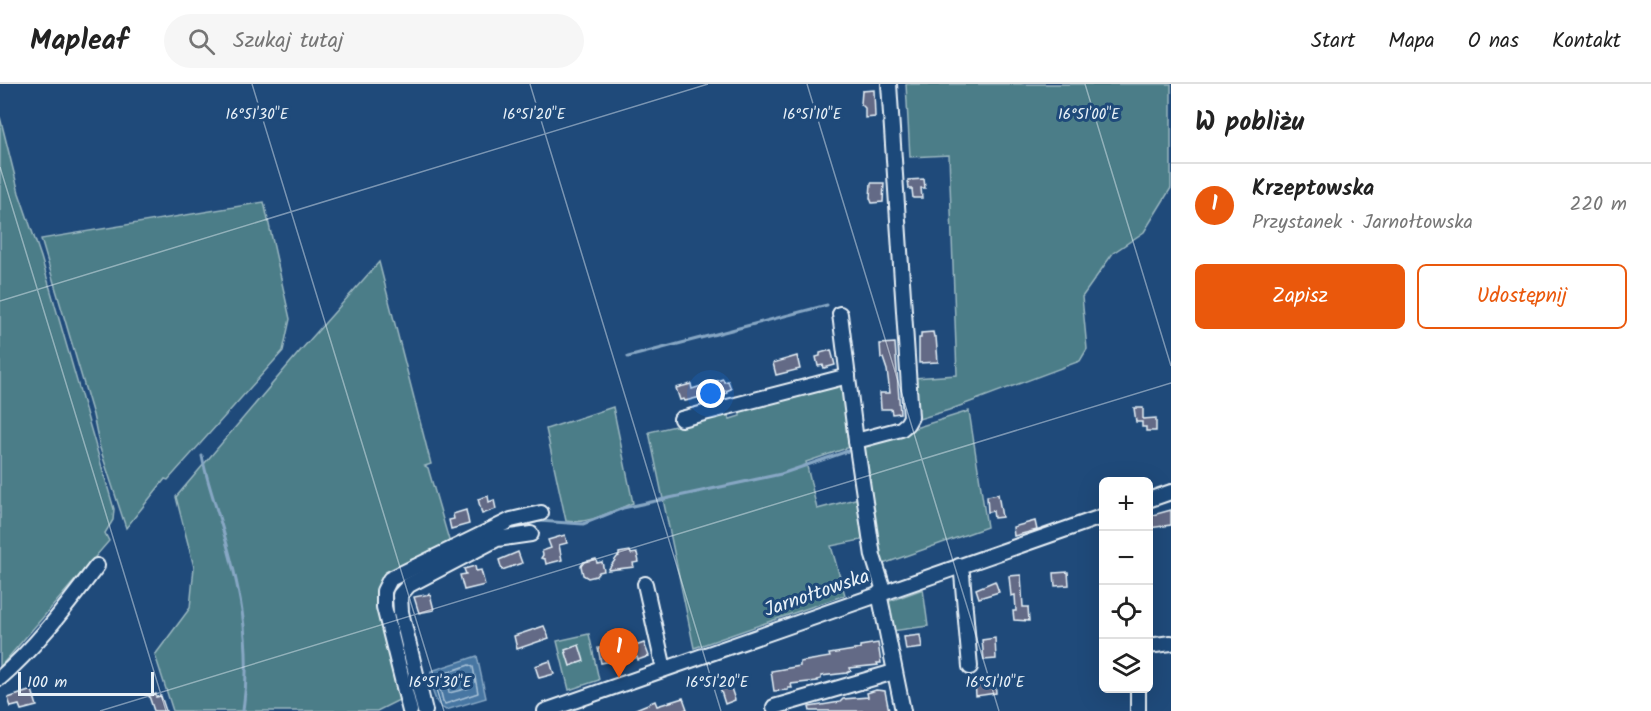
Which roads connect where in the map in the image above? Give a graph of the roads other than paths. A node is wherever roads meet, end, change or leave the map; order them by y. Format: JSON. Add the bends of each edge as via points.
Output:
{"nodes":[{"id":1,"x":889,"y":84,"type":"edge"},
{"id":2,"x":840,"y":314,"type":"dead end"},
{"id":3,"x":848,"y":376,"type":"junction"},
{"id":4,"x":681,"y":419,"type":"dead end"},
{"id":5,"x":856,"y":441,"type":"junction"},
{"id":6,"x":1171,"y":492,"type":"edge"},
{"id":7,"x":1153,"y":499,"type":"edge"},
{"id":8,"x":541,"y":513,"type":"dead end"},
{"id":9,"x":1099,"y":518,"type":"edge"},
{"id":10,"x":495,"y":534,"type":"junction"},
{"id":11,"x":531,"y":534,"type":"dead end"},
{"id":12,"x":97,"y":566,"type":"dead end"},
{"id":13,"x":959,"y":566,"type":"junction"},
{"id":14,"x":645,"y":584,"type":"dead end"},
{"id":15,"x":882,"y":592,"type":"junction"},
{"id":16,"x":1171,"y":643,"type":"edge"},
{"id":17,"x":1153,"y":645,"type":"edge"},
{"id":18,"x":970,"y":667,"type":"dead end"},
{"id":19,"x":664,"y":669,"type":"junction"},
{"id":20,"x":894,"y":672,"type":"junction"},
{"id":21,"x":1,"y":677,"type":"edge"},
{"id":22,"x":1138,"y":693,"type":"edge"},
{"id":23,"x":774,"y":707,"type":"dead end"},
{"id":24,"x":410,"y":711,"type":"edge"},
{"id":25,"x":425,"y":711,"type":"edge"},
{"id":26,"x":545,"y":711,"type":"edge"},
{"id":27,"x":903,"y":711,"type":"edge"},
{"id":28,"x":1138,"y":711,"type":"edge"}],
"edges":[{"from":1,"to":5,"type":"street","via":[[911,417],[901,429]]},
{"from":2,"to":3,"type":"street"},
{"from":3,"to":4,"type":"street"},
{"from":3,"to":5,"type":"street"},
{"from":5,"to":15,"type":"street"},
{"from":6,"to":7,"type":"street"},
{"from":8,"to":10,"type":"street","via":[[511,520]]},
{"from":9,"to":13,"type":"street","name":"Jarnołtowska"},
{"from":10,"to":11,"type":"street"},
{"from":10,"to":24,"type":"street","via":[[390,579],[384,591],[384,607]]},
{"from":10,"to":25,"type":"street","via":[[408,585],[400,595]]},
{"from":12,"to":21,"type":"street"},
{"from":13,"to":15,"type":"street","name":"Jarnołtowska"},
{"from":13,"to":18,"type":"street"},
{"from":14,"to":19,"type":"street"},
{"from":15,"to":19,"type":"street","name":"Jarnołtowska"},
{"from":15,"to":20,"type":"street"},
{"from":16,"to":17,"type":"street"},
{"from":19,"to":26,"type":"street","name":"Jarnołtowska"},
{"from":20,"to":23,"type":"street"},
{"from":20,"to":27,"type":"street"},
{"from":22,"to":28,"type":"street"}]}
